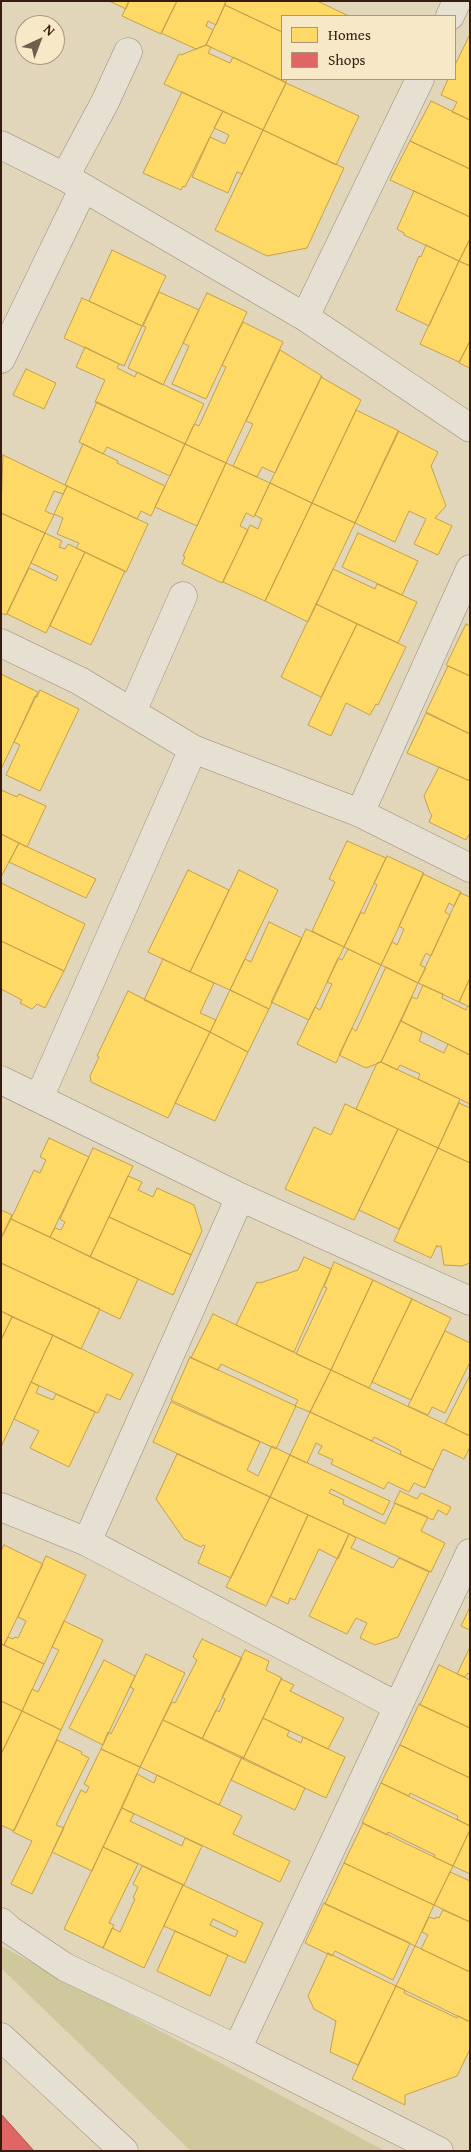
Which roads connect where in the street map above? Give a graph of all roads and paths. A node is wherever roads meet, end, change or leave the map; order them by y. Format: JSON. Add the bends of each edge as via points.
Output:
{"nodes":[{"id":1,"x":457,"y":1,"type":"edge"},
{"id":2,"x":450,"y":15,"type":"edge"},
{"id":3,"x":128,"y":52,"type":"dead end"},
{"id":4,"x":420,"y":80,"type":"edge"},
{"id":5,"x":1,"y":145,"type":"edge"},
{"id":6,"x":74,"y":183,"type":"junction"},
{"id":7,"x":305,"y":317,"type":"junction"},
{"id":8,"x":1,"y":359,"type":"edge"},
{"id":9,"x":470,"y":428,"type":"edge"},
{"id":10,"x":470,"y":569,"type":"edge"},
{"id":11,"x":183,"y":596,"type":"dead end"},
{"id":12,"x":1,"y":643,"type":"edge"},
{"id":13,"x":132,"y":712,"type":"junction"},
{"id":14,"x":193,"y":748,"type":"junction"},
{"id":15,"x":360,"y":813,"type":"junction"},
{"id":16,"x":470,"y":868,"type":"edge"},
{"id":17,"x":1,"y":1080,"type":"edge"},
{"id":18,"x":39,"y":1098,"type":"junction"},
{"id":19,"x":240,"y":1197,"type":"junction"},
{"id":20,"x":470,"y":1301,"type":"edge"},
{"id":21,"x":1,"y":1507,"type":"edge"},
{"id":22,"x":87,"y":1542,"type":"junction"},
{"id":23,"x":470,"y":1553,"type":"edge"},
{"id":24,"x":397,"y":1706,"type":"junction"},
{"id":25,"x":1,"y":1922,"type":"edge"},
{"id":26,"x":1,"y":2037,"type":"edge"},
{"id":27,"x":237,"y":2049,"type":"junction"},
{"id":28,"x":124,"y":2151,"type":"edge"},
{"id":29,"x":439,"y":2151,"type":"edge"}],
"edges":[{"from":1,"to":2,"type":"street"},
{"from":3,"to":6,"type":"street"},
{"from":4,"to":7,"type":"street"},
{"from":5,"to":6,"type":"street"},
{"from":6,"to":7,"type":"street"},
{"from":6,"to":8,"type":"street"},
{"from":7,"to":9,"type":"street"},
{"from":10,"to":15,"type":"street"},
{"from":11,"to":13,"type":"street"},
{"from":12,"to":13,"type":"street","via":[[80,681]]},
{"from":13,"to":14,"type":"street"},
{"from":14,"to":15,"type":"street"},
{"from":14,"to":18,"type":"street"},
{"from":15,"to":16,"type":"street"},
{"from":17,"to":18,"type":"street"},
{"from":18,"to":19,"type":"street"},
{"from":19,"to":20,"type":"street"},
{"from":19,"to":22,"type":"street"},
{"from":21,"to":22,"type":"street"},
{"from":22,"to":24,"type":"street"},
{"from":23,"to":24,"type":"street"},
{"from":24,"to":27,"type":"street"},
{"from":25,"to":27,"type":"street","via":[[65,1967]]},
{"from":26,"to":28,"type":"street"},
{"from":27,"to":29,"type":"street"}]}
